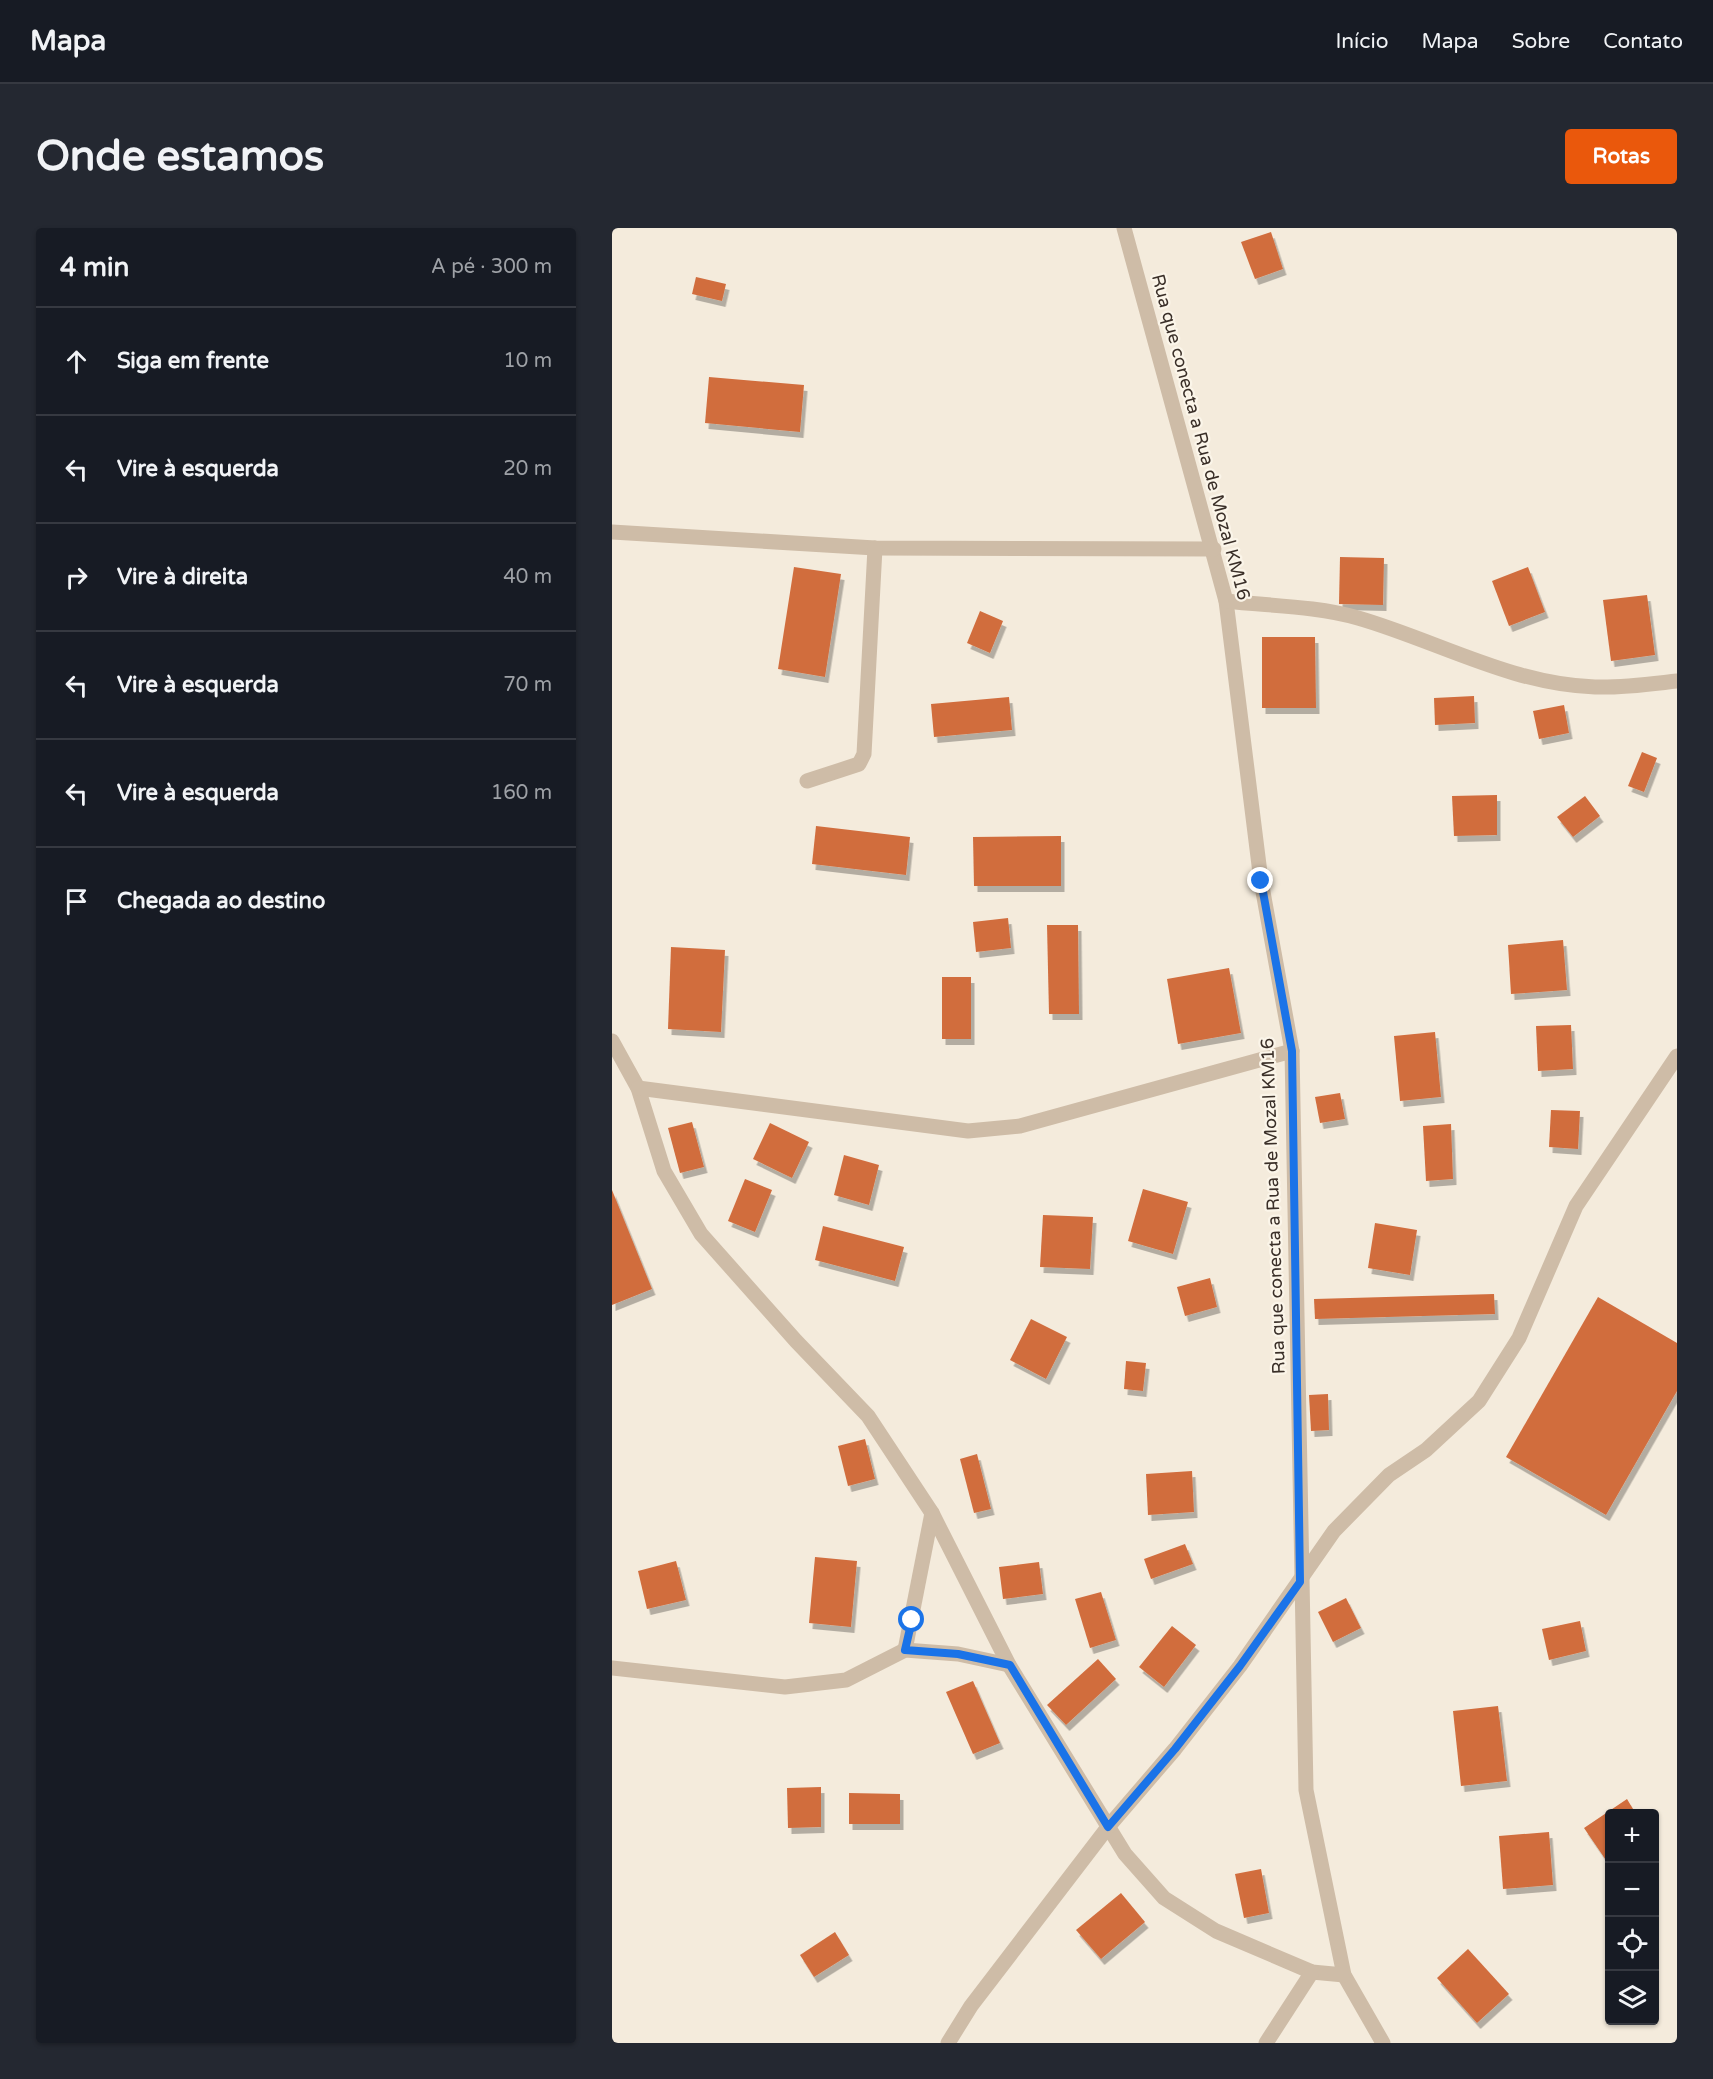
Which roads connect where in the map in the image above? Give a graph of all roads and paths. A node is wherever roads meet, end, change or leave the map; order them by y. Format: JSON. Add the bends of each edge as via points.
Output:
{"nodes":[{"id":1,"x":1124,"y":228,"type":"edge"},
{"id":2,"x":612,"y":532,"type":"edge"},
{"id":3,"x":875,"y":548,"type":"junction"},
{"id":4,"x":1214,"y":549,"type":"junction"},
{"id":5,"x":1226,"y":601,"type":"junction"},
{"id":6,"x":1677,"y":681,"type":"edge"},
{"id":7,"x":807,"y":781,"type":"dead end"},
{"id":8,"x":612,"y":1041,"type":"edge"},
{"id":9,"x":1292,"y":1051,"type":"junction"},
{"id":10,"x":1677,"y":1056,"type":"edge"},
{"id":11,"x":638,"y":1088,"type":"junction"},
{"id":12,"x":932,"y":1513,"type":"junction"},
{"id":13,"x":1300,"y":1582,"type":"junction"},
{"id":14,"x":905,"y":1650,"type":"junction"},
{"id":15,"x":1010,"y":1665,"type":"junction"},
{"id":16,"x":612,"y":1668,"type":"edge"},
{"id":17,"x":1108,"y":1827,"type":"junction"},
{"id":18,"x":1312,"y":1972,"type":"junction"},
{"id":19,"x":1344,"y":1975,"type":"junction"},
{"id":20,"x":948,"y":2043,"type":"edge"},
{"id":21,"x":1266,"y":2043,"type":"edge"},
{"id":22,"x":1383,"y":2043,"type":"edge"}],
"edges":[{"from":1,"to":4,"type":"street","name":"Rua que conecta a Rua de Mozal KM16"},
{"from":2,"to":3,"type":"street"},
{"from":3,"to":4,"type":"street"},
{"from":3,"to":7,"type":"street","via":[[864,754],[859,764]]},
{"from":4,"to":5,"type":"street","name":"Rua que conecta a Rua de Mozal KM16"},
{"from":5,"to":6,"type":"street","via":[[1357,617],[1478,661],[1560,684],[1628,687]]},
{"from":5,"to":9,"type":"street","name":"Rua que conecta a Rua de Mozal KM16","via":[[1261,881]]},
{"from":8,"to":11,"type":"street"},
{"from":9,"to":11,"type":"street","via":[[1020,1126],[968,1131]]},
{"from":9,"to":13,"type":"street","name":"Rua que conecta a Rua de Mozal KM16"},
{"from":10,"to":13,"type":"street","via":[[1576,1206],[1518,1338],[1479,1401],[1365,1499],[1334,1531]]},
{"from":11,"to":12,"type":"street","via":[[664,1171],[701,1234],[868,1416]]},
{"from":12,"to":14,"type":"street"},
{"from":12,"to":15,"type":"street"},
{"from":13,"to":17,"type":"street","via":[[1190,1730]]},
{"from":13,"to":19,"type":"street","name":"Rua que conecta a Rua de Mozal KM16","via":[[1306,1790]]},
{"from":14,"to":15,"type":"street","via":[[958,1654]]},
{"from":14,"to":16,"type":"street","via":[[846,1680],[785,1687]]},
{"from":15,"to":17,"type":"street"},
{"from":17,"to":18,"type":"street","via":[[1125,1854],[1164,1898],[1216,1931]]},
{"from":17,"to":20,"type":"street","via":[[971,2006]]},
{"from":18,"to":19,"type":"street"},
{"from":18,"to":21,"type":"street"},
{"from":19,"to":22,"type":"street","name":"Rua que conecta a Rua de Mozal KM16"}]}
